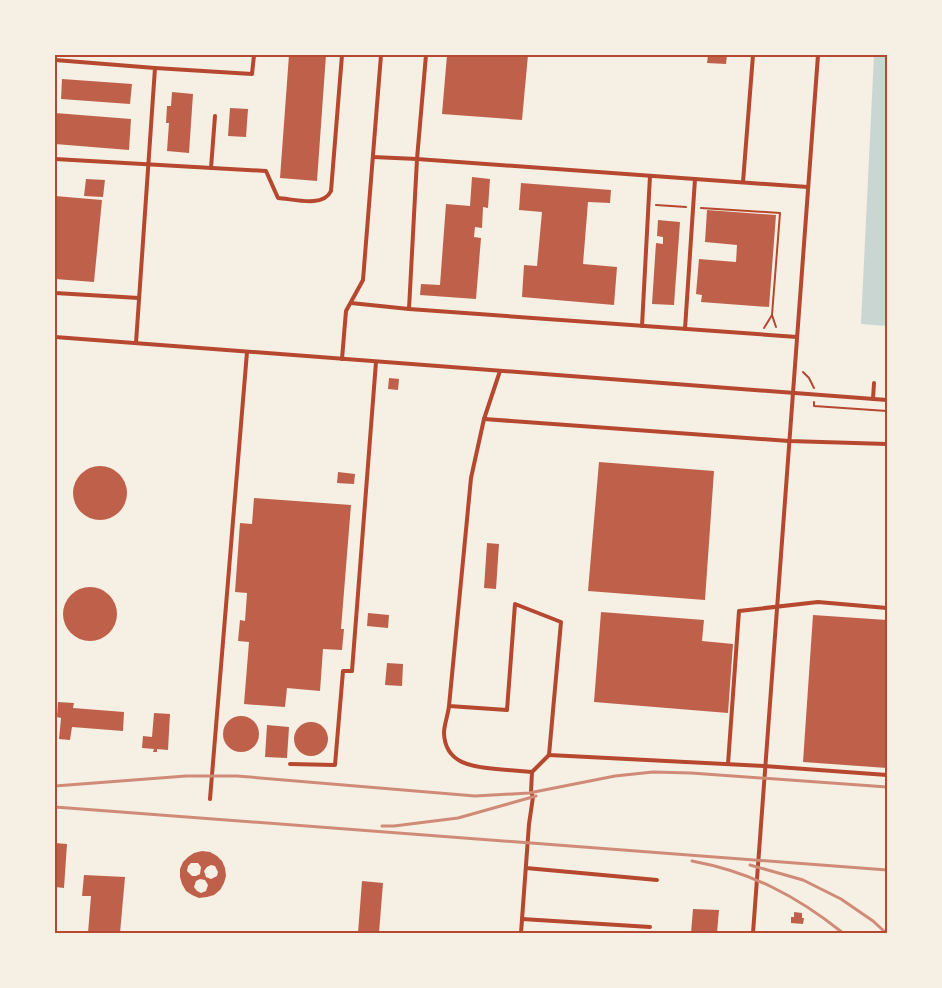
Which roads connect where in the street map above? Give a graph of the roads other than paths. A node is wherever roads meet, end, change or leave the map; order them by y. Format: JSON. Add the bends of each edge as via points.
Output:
{"nodes":[{"id":1,"x":254,"y":55,"type":"edge"},
{"id":2,"x":342,"y":55,"type":"edge"},
{"id":3,"x":381,"y":55,"type":"edge"},
{"id":4,"x":426,"y":55,"type":"edge"},
{"id":5,"x":753,"y":55,"type":"edge"},
{"id":6,"x":818,"y":55,"type":"edge"},
{"id":7,"x":55,"y":60,"type":"edge"},
{"id":8,"x":155,"y":68,"type":"junction"},
{"id":9,"x":215,"y":116,"type":"dead end"},
{"id":10,"x":373,"y":157,"type":"junction"},
{"id":11,"x":55,"y":159,"type":"edge"},
{"id":12,"x":417,"y":159,"type":"junction"},
{"id":13,"x":148,"y":165,"type":"junction"},
{"id":14,"x":211,"y":168,"type":"junction"},
{"id":15,"x":650,"y":176,"type":"junction"},
{"id":16,"x":695,"y":179,"type":"junction"},
{"id":17,"x":743,"y":182,"type":"junction"},
{"id":18,"x":808,"y":187,"type":"junction"},
{"id":19,"x":55,"y":292,"type":"edge"},
{"id":20,"x":139,"y":298,"type":"junction"},
{"id":21,"x":351,"y":303,"type":"junction"},
{"id":22,"x":409,"y":309,"type":"junction"},
{"id":23,"x":642,"y":326,"type":"junction"},
{"id":24,"x":685,"y":329,"type":"junction"},
{"id":25,"x":55,"y":337,"type":"edge"},
{"id":26,"x":797,"y":337,"type":"junction"},
{"id":27,"x":136,"y":343,"type":"junction"},
{"id":28,"x":247,"y":352,"type":"junction"},
{"id":29,"x":342,"y":359,"type":"junction"},
{"id":30,"x":376,"y":362,"type":"junction"},
{"id":31,"x":500,"y":371,"type":"junction"},
{"id":32,"x":874,"y":383,"type":"dead end"},
{"id":33,"x":793,"y":393,"type":"junction"},
{"id":34,"x":873,"y":399,"type":"junction"},
{"id":35,"x":887,"y":400,"type":"edge"},
{"id":36,"x":484,"y":420,"type":"junction"},
{"id":37,"x":789,"y":442,"type":"junction"},
{"id":38,"x":887,"y":444,"type":"edge"},
{"id":39,"x":777,"y":607,"type":"junction"},
{"id":40,"x":887,"y":608,"type":"edge"},
{"id":41,"x":449,"y":706,"type":"junction"},
{"id":42,"x":549,"y":755,"type":"junction"},
{"id":43,"x":290,"y":764,"type":"dead end"},
{"id":44,"x":728,"y":764,"type":"junction"},
{"id":45,"x":764,"y":766,"type":"junction"},
{"id":46,"x":532,"y":772,"type":"junction"},
{"id":47,"x":887,"y":775,"type":"edge"},
{"id":48,"x":210,"y":799,"type":"dead end"},
{"id":49,"x":526,"y":868,"type":"junction"},
{"id":50,"x":657,"y":880,"type":"dead end"},
{"id":51,"x":522,"y":919,"type":"junction"},
{"id":52,"x":650,"y":927,"type":"dead end"},
{"id":53,"x":521,"y":933,"type":"edge"},
{"id":54,"x":752,"y":933,"type":"edge"}],
"edges":[{"from":1,"to":8,"type":"lane","via":[[252,74]]},
{"from":2,"to":14,"type":"lane","via":[[329,196],[316,201],[278,198],[266,171]]},
{"from":3,"to":10,"type":"lane"},
{"from":4,"to":12,"type":"lane"},
{"from":5,"to":17,"type":"lane"},
{"from":6,"to":18,"type":"lane"},
{"from":7,"to":8,"type":"lane"},
{"from":8,"to":13,"type":"lane"},
{"from":9,"to":14,"type":"lane"},
{"from":10,"to":12,"type":"lane"},
{"from":10,"to":21,"type":"lane","via":[[363,280]]},
{"from":11,"to":13,"type":"lane"},
{"from":12,"to":15,"type":"lane"},
{"from":12,"to":22,"type":"lane"},
{"from":13,"to":14,"type":"lane"},
{"from":13,"to":20,"type":"lane"},
{"from":15,"to":16,"type":"lane"},
{"from":15,"to":23,"type":"lane"},
{"from":16,"to":17,"type":"lane"},
{"from":16,"to":24,"type":"lane"},
{"from":17,"to":18,"type":"lane"},
{"from":18,"to":26,"type":"lane"},
{"from":19,"to":20,"type":"lane"},
{"from":20,"to":27,"type":"lane"},
{"from":21,"to":22,"type":"lane"},
{"from":21,"to":29,"type":"lane","via":[[346,311]]},
{"from":22,"to":23,"type":"lane"},
{"from":23,"to":24,"type":"lane"},
{"from":24,"to":26,"type":"lane"},
{"from":25,"to":27,"type":"lane"},
{"from":26,"to":33,"type":"lane"},
{"from":27,"to":28,"type":"lane"},
{"from":28,"to":29,"type":"lane"},
{"from":28,"to":48,"type":"lane"},
{"from":29,"to":30,"type":"lane"},
{"from":30,"to":31,"type":"lane"},
{"from":30,"to":43,"type":"lane","via":[[352,671],[342,672],[335,765]]},
{"from":31,"to":33,"type":"lane"},
{"from":31,"to":36,"type":"lane"},
{"from":32,"to":34,"type":"lane"},
{"from":33,"to":34,"type":"lane"},
{"from":33,"to":37,"type":"lane"},
{"from":34,"to":35,"type":"lane"},
{"from":36,"to":37,"type":"lane"},
{"from":36,"to":41,"type":"lane","via":[[472,478]]},
{"from":37,"to":38,"type":"lane"},
{"from":37,"to":39,"type":"lane"},
{"from":39,"to":40,"type":"lane","via":[[818,602]]},
{"from":39,"to":44,"type":"lane","via":[[739,611]]},
{"from":39,"to":45,"type":"lane"},
{"from":41,"to":42,"type":"lane","via":[[507,710],[515,604],[561,622]]},
{"from":41,"to":46,"type":"lane","via":[[444,734],[454,757],[474,767]]},
{"from":42,"to":44,"type":"lane"},
{"from":42,"to":46,"type":"lane"},
{"from":44,"to":45,"type":"lane"},
{"from":45,"to":47,"type":"lane"},
{"from":45,"to":54,"type":"lane"},
{"from":46,"to":49,"type":"lane"},
{"from":49,"to":50,"type":"lane"},
{"from":49,"to":51,"type":"lane"},
{"from":51,"to":52,"type":"lane"},
{"from":51,"to":53,"type":"lane"}]}
